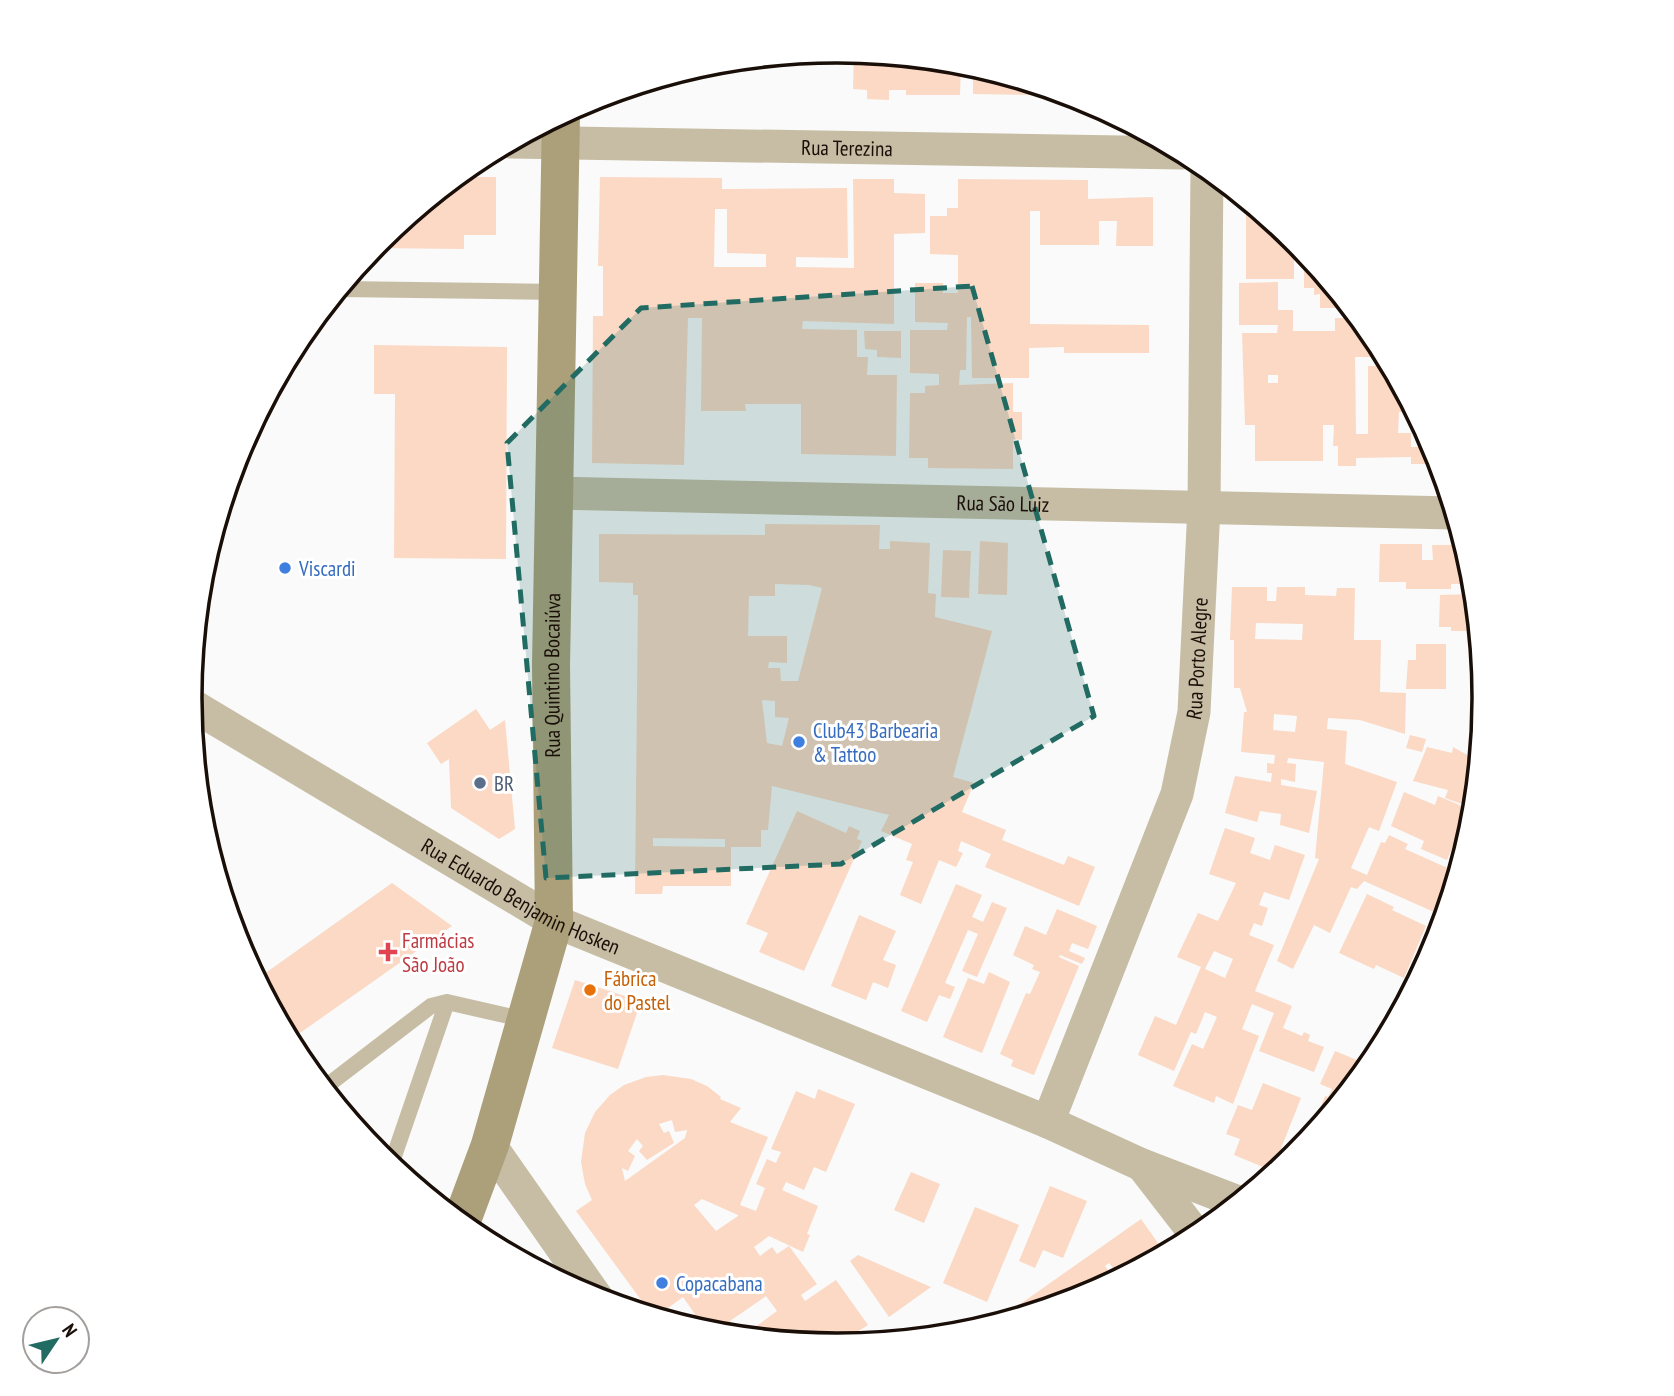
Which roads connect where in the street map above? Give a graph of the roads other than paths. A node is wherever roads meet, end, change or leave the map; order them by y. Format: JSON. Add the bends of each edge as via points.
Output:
{"nodes":[{"id":1,"x":561,"y":128,"type":"edge"},
{"id":2,"x":1161,"y":152,"type":"edge"},
{"id":3,"x":1207,"y":182,"type":"edge"},
{"id":4,"x":351,"y":289,"type":"edge"},
{"id":5,"x":558,"y":292,"type":"junction"},
{"id":6,"x":553,"y":493,"type":"junction"},
{"id":7,"x":1204,"y":507,"type":"junction"},
{"id":8,"x":1444,"y":513,"type":"edge"},
{"id":9,"x":202,"y":711,"type":"edge"},
{"id":10,"x":554,"y":921,"type":"junction"},
{"id":11,"x":447,"y":1002,"type":"junction"},
{"id":12,"x":526,"y":1020,"type":"junction"},
{"id":13,"x":331,"y":1082,"type":"edge"},
{"id":14,"x":1048,"y":1122,"type":"junction"},
{"id":15,"x":490,"y":1145,"type":"junction"},
{"id":16,"x":395,"y":1154,"type":"edge"},
{"id":17,"x":1142,"y":1164,"type":"junction"},
{"id":18,"x":1228,"y":1198,"type":"edge"},
{"id":19,"x":465,"y":1213,"type":"edge"},
{"id":20,"x":1190,"y":1226,"type":"edge"},
{"id":21,"x":585,"y":1281,"type":"edge"}],
"edges":[{"from":1,"to":2,"type":"street","name":"Rua Terezina"},
{"from":1,"to":5,"type":"street","name":"Rua Quintino Bocaiúva"},
{"from":3,"to":7,"type":"street","name":"Rua Porto Alegre"},
{"from":4,"to":5,"type":"lane"},
{"from":5,"to":6,"type":"street","name":"Rua Quintino Bocaiúva"},
{"from":6,"to":7,"type":"street","name":"Rua São Luiz"},
{"from":6,"to":10,"type":"street","name":"Rua Quintino Bocaiúva"},
{"from":7,"to":8,"type":"street","name":"Rua São Luiz"},
{"from":7,"to":14,"type":"street","name":"Rua Porto Alegre","via":[[1194,712],[1177,794]]},
{"from":9,"to":10,"type":"street","name":"Rua Eduardo Benjamin Hosken"},
{"from":10,"to":12,"type":"street","name":"Rua Quintino Bocaiúva"},
{"from":10,"to":14,"type":"street","name":"Rua Eduardo Benjamin Hosken"},
{"from":11,"to":12,"type":"lane"},
{"from":11,"to":13,"type":"lane","via":[[431,1006]]},
{"from":11,"to":16,"type":"lane"},
{"from":12,"to":15,"type":"street","name":"Rua Quintino Bocaiúva"},
{"from":14,"to":17,"type":"street","name":"Rua Eduardo Benjamin Hosken"},
{"from":15,"to":19,"type":"street","name":"Rua Quintino Bocaiúva"},
{"from":15,"to":21,"type":"street"},
{"from":17,"to":18,"type":"street","name":"Rua Eduardo Benjamin Hosken"},
{"from":17,"to":20,"type":"street"}]}
